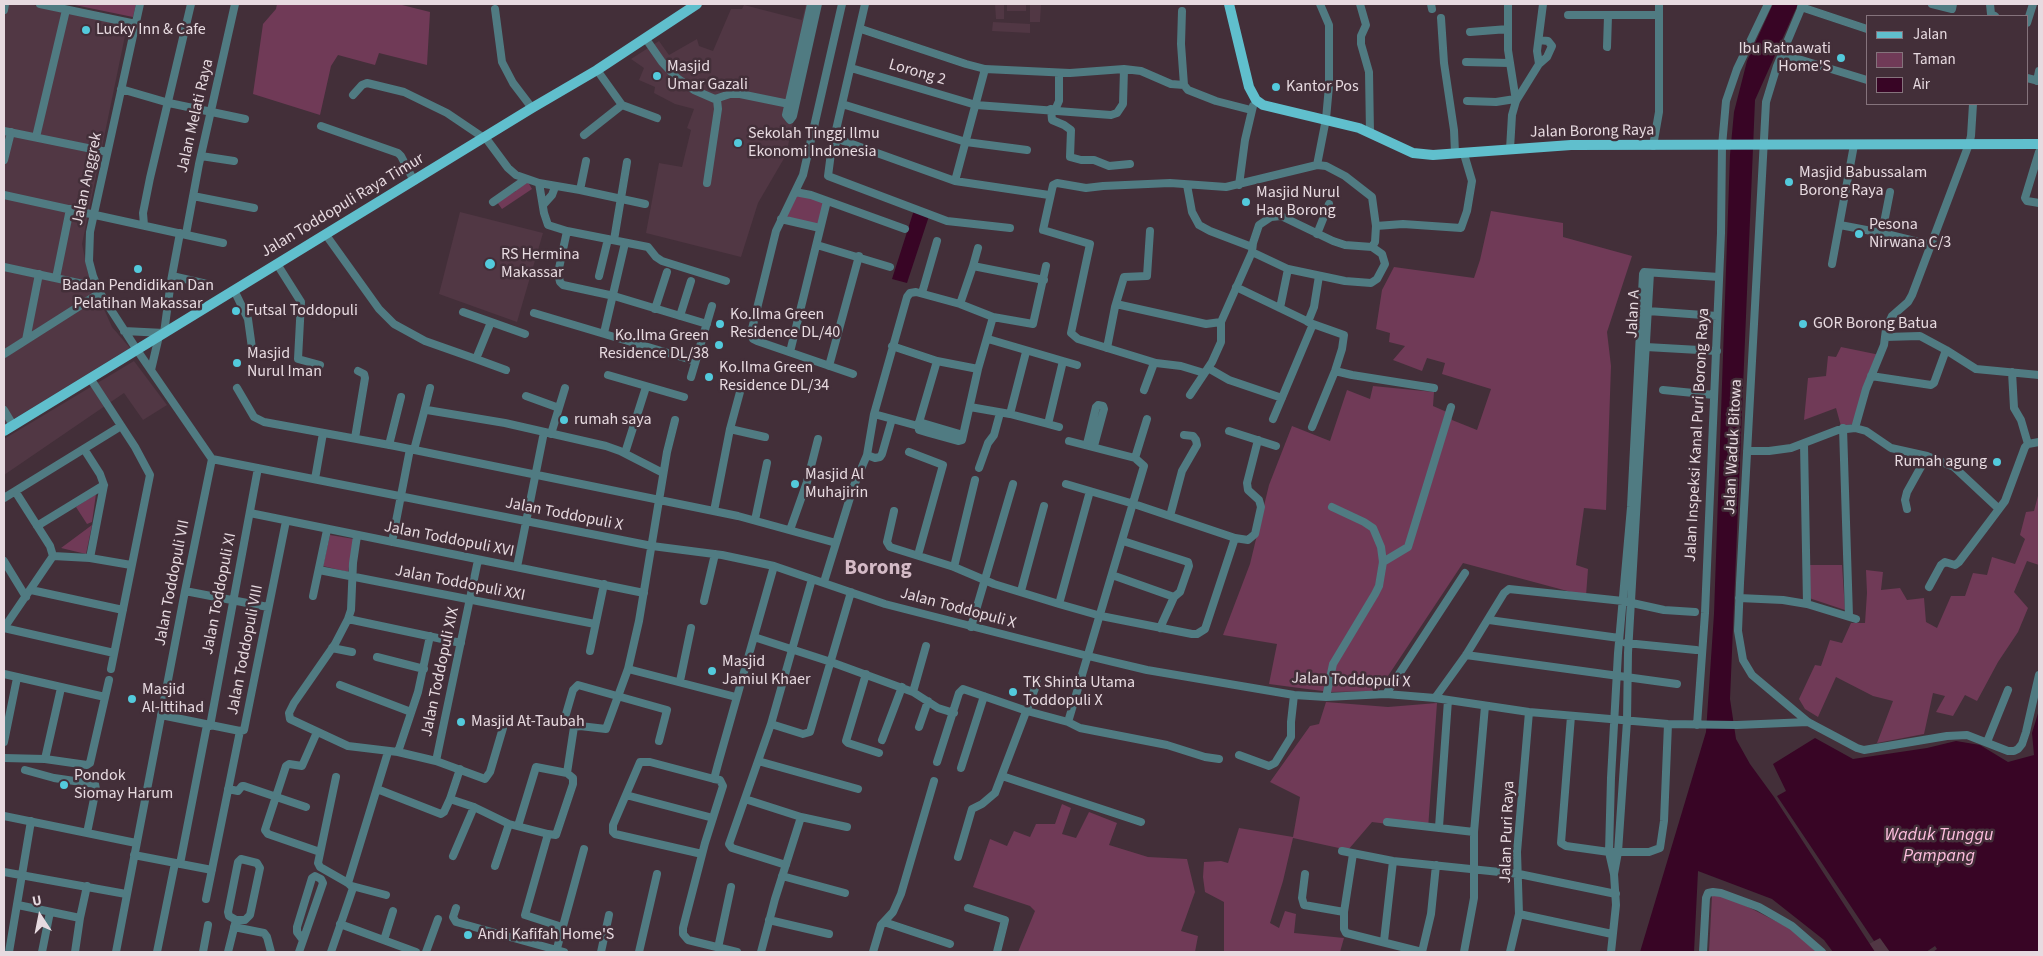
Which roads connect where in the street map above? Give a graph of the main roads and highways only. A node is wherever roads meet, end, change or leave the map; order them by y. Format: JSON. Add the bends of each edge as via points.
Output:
{"nodes":[{"id":1,"x":697,"y":4,"type":"edge"},
{"id":2,"x":1229,"y":4,"type":"edge"},
{"id":3,"x":2039,"y":144,"type":"edge"},
{"id":4,"x":8,"y":428,"type":"edge"}],
"edges":[{"from":1,"to":4,"type":"main road","name":"Jalan Toddopuli Raya Timur","via":[[597,70]]},
{"from":2,"to":3,"type":"main road","name":"Jalan Borong Raya","via":[[1249,87],[1256,100],[1263,105],[1370,132],[1413,153],[1459,154],[1571,145]]}]}
